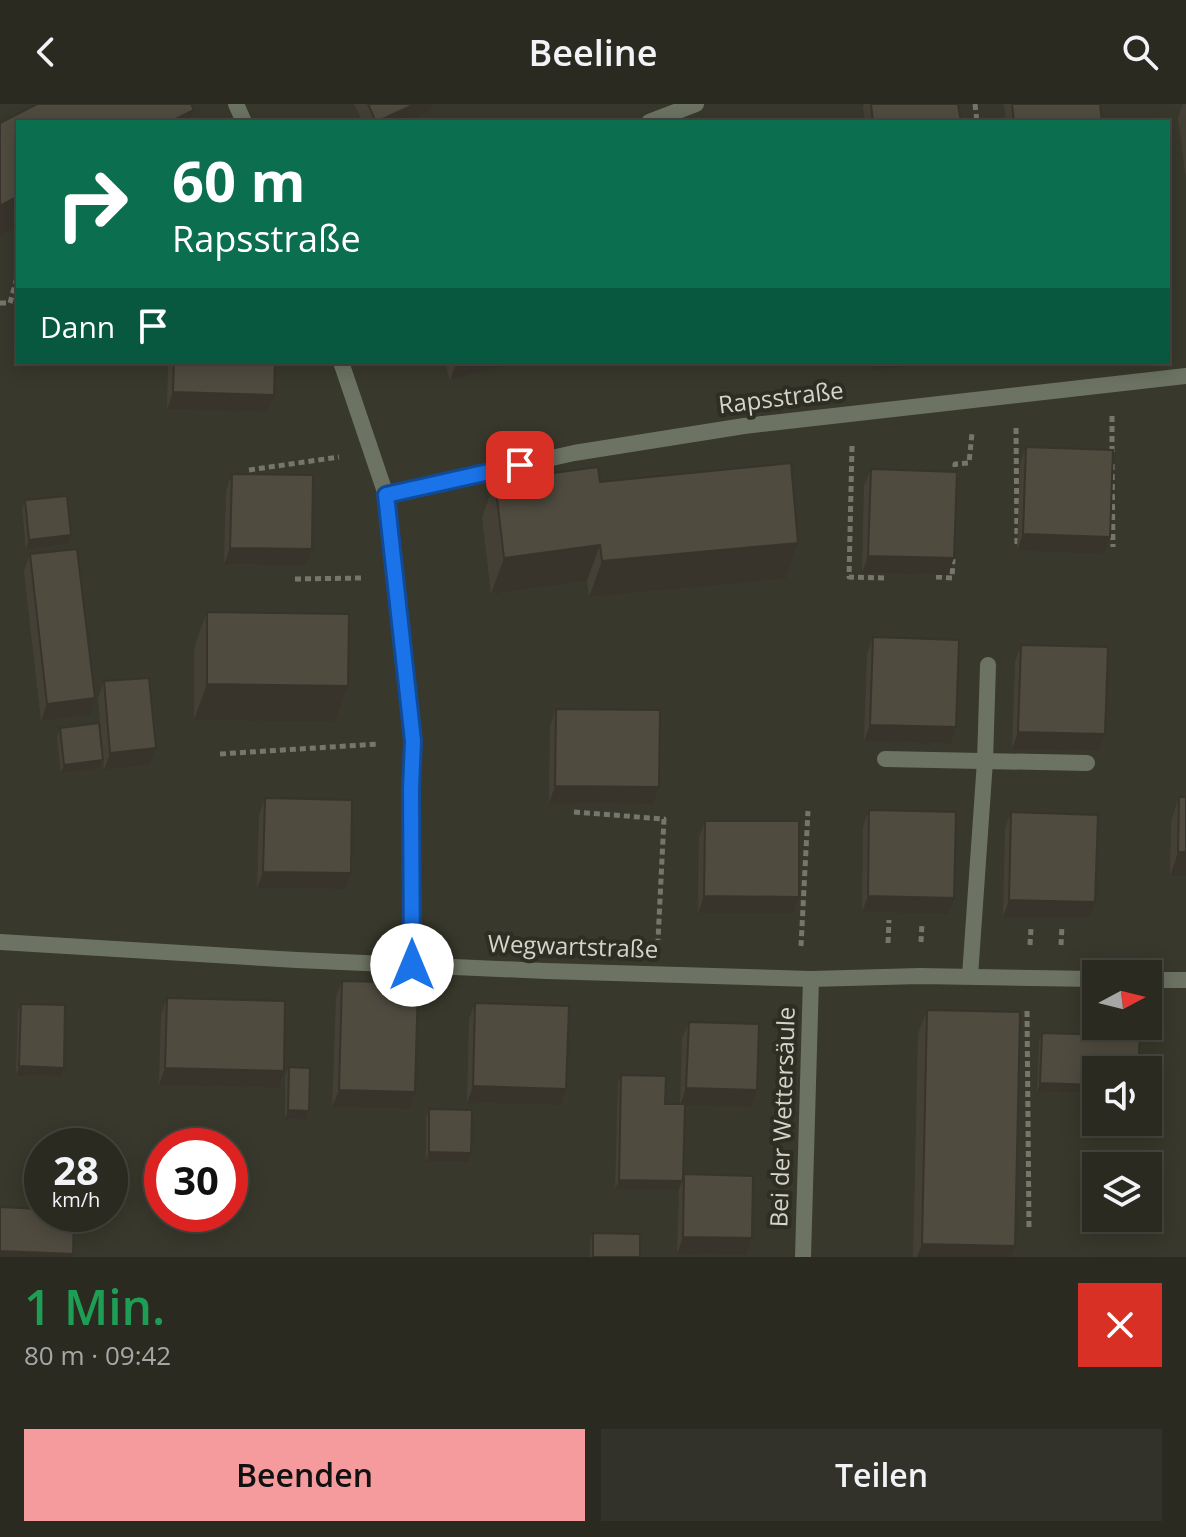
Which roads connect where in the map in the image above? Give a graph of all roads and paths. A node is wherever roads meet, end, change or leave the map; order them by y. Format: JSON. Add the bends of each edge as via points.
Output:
{"nodes":[{"id":1,"x":696,"y":104,"type":"edge"},
{"id":2,"x":654,"y":120,"type":"edge"},
{"id":3,"x":16,"y":281,"type":"edge"},
{"id":4,"x":0,"y":303,"type":"edge"},
{"id":5,"x":342,"y":364,"type":"edge"},
{"id":6,"x":1186,"y":376,"type":"edge"},
{"id":7,"x":1112,"y":384,"type":"junction"},
{"id":8,"x":1015,"y":395,"type":"junction"},
{"id":9,"x":976,"y":400,"type":"junction"},
{"id":10,"x":853,"y":413,"type":"junction"},
{"id":11,"x":372,"y":453,"type":"junction"},
{"id":12,"x":249,"y":470,"type":"dead end"},
{"id":13,"x":955,"y":478,"type":"edge"},
{"id":14,"x":386,"y":495,"type":"junction"},
{"id":15,"x":1017,"y":547,"type":"dead end"},
{"id":16,"x":1113,"y":547,"type":"edge"},
{"id":17,"x":953,"y":550,"type":"edge"},
{"id":18,"x":936,"y":577,"type":"edge"},
{"id":19,"x":395,"y":578,"type":"junction"},
{"id":20,"x":885,"y":578,"type":"edge"},
{"id":21,"x":295,"y":579,"type":"dead end"},
{"id":22,"x":988,"y":665,"type":"dead end"},
{"id":23,"x":413,"y":741,"type":"junction"},
{"id":24,"x":220,"y":754,"type":"dead end"},
{"id":25,"x":885,"y":759,"type":"dead end"},
{"id":26,"x":985,"y":761,"type":"junction"},
{"id":27,"x":1087,"y":763,"type":"dead end"},
{"id":28,"x":808,"y":811,"type":"dead end"},
{"id":29,"x":574,"y":812,"type":"edge"},
{"id":30,"x":0,"y":942,"type":"edge"},
{"id":31,"x":412,"y":965,"type":"junction"},
{"id":32,"x":657,"y":974,"type":"junction"},
{"id":33,"x":970,"y":976,"type":"junction"},
{"id":34,"x":1026,"y":977,"type":"junction"},
{"id":35,"x":805,"y":979,"type":"junction"},
{"id":36,"x":1082,"y":979,"type":"edge"},
{"id":37,"x":1162,"y":980,"type":"edge"},
{"id":38,"x":1186,"y":980,"type":"edge"},
{"id":39,"x":1029,"y":1230,"type":"dead end"},
{"id":40,"x":803,"y":1257,"type":"edge"}],
"edges":[{"from":1,"to":2,"type":"street"},
{"from":3,"to":4,"type":"path","via":[[10,303]]},
{"from":5,"to":11,"type":"street"},
{"from":6,"to":7,"type":"street","name":"Rapsstraße"},
{"from":7,"to":8,"type":"street","name":"Rapsstraße"},
{"from":7,"to":16,"type":"path"},
{"from":8,"to":9,"type":"street","name":"Rapsstraße"},
{"from":8,"to":15,"type":"path"},
{"from":9,"to":10,"type":"street","name":"Rapsstraße"},
{"from":9,"to":13,"type":"path","via":[[969,463],[955,464]]},
{"from":10,"to":14,"type":"street","name":"Rapsstraße","via":[[574,453]]},
{"from":10,"to":20,"type":"path","via":[[849,577]]},
{"from":11,"to":12,"type":"path"},
{"from":11,"to":14,"type":"street"},
{"from":14,"to":19,"type":"street"},
{"from":17,"to":18,"type":"path","via":[[952,578]]},
{"from":19,"to":21,"type":"path"},
{"from":19,"to":23,"type":"street"},
{"from":22,"to":26,"type":"street"},
{"from":23,"to":24,"type":"path"},
{"from":23,"to":31,"type":"street"},
{"from":25,"to":26,"type":"street"},
{"from":26,"to":27,"type":"street"},
{"from":26,"to":33,"type":"street"},
{"from":28,"to":35,"type":"path"},
{"from":29,"to":32,"type":"path","via":[[664,819]]},
{"from":30,"to":31,"type":"street","name":"Wegwartstraße"},
{"from":31,"to":32,"type":"street","name":"Wegwartstraße"},
{"from":32,"to":35,"type":"street","name":"Wegwartstraße"},
{"from":33,"to":34,"type":"street","name":"Wegwartstraße"},
{"from":33,"to":35,"type":"street","name":"Wegwartstraße"},
{"from":34,"to":36,"type":"street","name":"Wegwartstraße"},
{"from":34,"to":39,"type":"path"},
{"from":35,"to":40,"type":"street","name":"Bei der Wettersäule"},
{"from":37,"to":38,"type":"street"}]}
